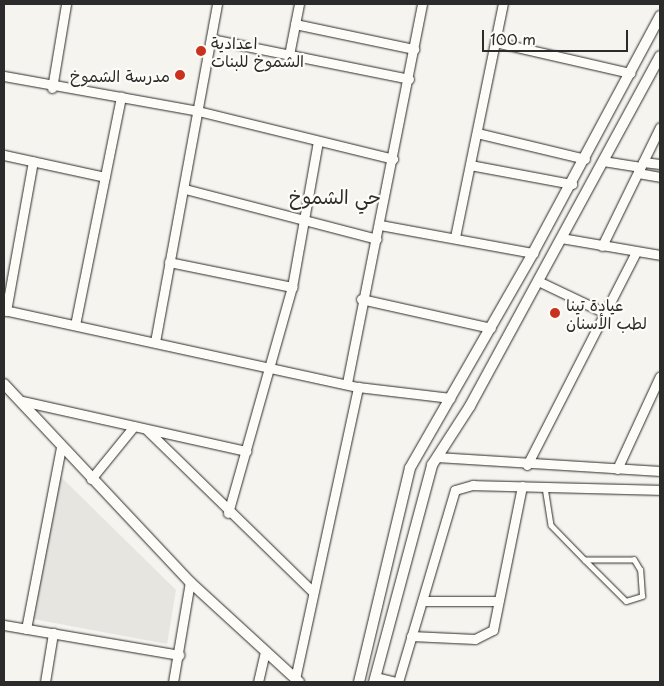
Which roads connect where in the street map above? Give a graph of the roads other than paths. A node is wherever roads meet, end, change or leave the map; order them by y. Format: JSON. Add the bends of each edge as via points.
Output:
{"nodes":[{"id":1,"x":66,"y":4,"type":"edge"},
{"id":2,"x":217,"y":4,"type":"edge"},
{"id":3,"x":299,"y":4,"type":"edge"},
{"id":4,"x":422,"y":4,"type":"edge"},
{"id":5,"x":502,"y":4,"type":"edge"},
{"id":6,"x":660,"y":16,"type":"edge"},
{"id":7,"x":295,"y":24,"type":"junction"},
{"id":8,"x":211,"y":39,"type":"junction"},
{"id":9,"x":495,"y":42,"type":"junction"},
{"id":10,"x":414,"y":48,"type":"junction"},
{"id":11,"x":289,"y":55,"type":"junction"},
{"id":12,"x":660,"y":56,"type":"edge"},
{"id":13,"x":630,"y":73,"type":"junction"},
{"id":14,"x":4,"y":76,"type":"edge"},
{"id":15,"x":409,"y":79,"type":"junction"},
{"id":16,"x":52,"y":88,"type":"junction"},
{"id":17,"x":122,"y":97,"type":"junction"},
{"id":18,"x":198,"y":111,"type":"junction"},
{"id":19,"x":660,"y":127,"type":"edge"},
{"id":20,"x":476,"y":133,"type":"junction"},
{"id":21,"x":318,"y":141,"type":"junction"},
{"id":22,"x":4,"y":155,"type":"edge"},
{"id":23,"x":585,"y":158,"type":"junction"},
{"id":24,"x":393,"y":159,"type":"junction"},
{"id":25,"x":33,"y":161,"type":"junction"},
{"id":26,"x":603,"y":162,"type":"junction"},
{"id":27,"x":660,"y":164,"type":"edge"},
{"id":28,"x":470,"y":165,"type":"junction"},
{"id":29,"x":641,"y":167,"type":"junction"},
{"id":30,"x":105,"y":177,"type":"junction"},
{"id":31,"x":660,"y":177,"type":"edge"},
{"id":32,"x":572,"y":184,"type":"junction"},
{"id":33,"x":185,"y":189,"type":"junction"},
{"id":34,"x":306,"y":219,"type":"junction"},
{"id":35,"x":380,"y":225,"type":"junction"},
{"id":36,"x":455,"y":237,"type":"junction"},
{"id":37,"x":561,"y":238,"type":"junction"},
{"id":38,"x":377,"y":239,"type":"junction"},
{"id":39,"x":602,"y":246,"type":"junction"},
{"id":40,"x":636,"y":252,"type":"junction"},
{"id":41,"x":533,"y":253,"type":"junction"},
{"id":42,"x":660,"y":255,"type":"edge"},
{"id":43,"x":169,"y":262,"type":"junction"},
{"id":44,"x":538,"y":281,"type":"junction"},
{"id":45,"x":292,"y":287,"type":"junction"},
{"id":46,"x":361,"y":299,"type":"junction"},
{"id":47,"x":5,"y":310,"type":"edge"},
{"id":48,"x":605,"y":313,"type":"junction"},
{"id":49,"x":75,"y":326,"type":"junction"},
{"id":50,"x":491,"y":328,"type":"junction"},
{"id":51,"x":509,"y":334,"type":"junction"},
{"id":52,"x":155,"y":342,"type":"junction"},
{"id":53,"x":270,"y":366,"type":"junction"},
{"id":54,"x":660,"y":376,"type":"edge"},
{"id":55,"x":4,"y":384,"type":"edge"},
{"id":56,"x":347,"y":384,"type":"junction"},
{"id":57,"x":358,"y":387,"type":"junction"},
{"id":58,"x":450,"y":398,"type":"junction"},
{"id":59,"x":22,"y":401,"type":"junction"},
{"id":60,"x":134,"y":426,"type":"junction"},
{"id":61,"x":146,"y":429,"type":"junction"},
{"id":62,"x":60,"y":448,"type":"junction"},
{"id":63,"x":246,"y":451,"type":"junction"},
{"id":64,"x":437,"y":457,"type":"junction"},
{"id":65,"x":527,"y":465,"type":"junction"},
{"id":66,"x":617,"y":469,"type":"junction"},
{"id":67,"x":660,"y":471,"type":"edge"},
{"id":68,"x":91,"y":480,"type":"junction"},
{"id":69,"x":522,"y":486,"type":"junction"},
{"id":70,"x":545,"y":487,"type":"junction"},
{"id":71,"x":660,"y":490,"type":"edge"},
{"id":72,"x":228,"y":513,"type":"junction"},
{"id":73,"x":585,"y":560,"type":"junction"},
{"id":74,"x":190,"y":582,"type":"junction"},
{"id":75,"x":313,"y":592,"type":"junction"},
{"id":76,"x":423,"y":601,"type":"junction"},
{"id":77,"x":498,"y":601,"type":"junction"},
{"id":78,"x":4,"y":625,"type":"edge"},
{"id":79,"x":26,"y":628,"type":"junction"},
{"id":80,"x":53,"y":633,"type":"junction"},
{"id":81,"x":412,"y":636,"type":"junction"},
{"id":82,"x":265,"y":652,"type":"junction"},
{"id":83,"x":179,"y":654,"type":"junction"},
{"id":84,"x":297,"y":680,"type":"edge"},
{"id":85,"x":375,"y":680,"type":"edge"},
{"id":86,"x":45,"y":682,"type":"edge"},
{"id":87,"x":173,"y":682,"type":"edge"},
{"id":88,"x":258,"y":682,"type":"edge"},
{"id":89,"x":359,"y":682,"type":"edge"},
{"id":90,"x":397,"y":682,"type":"edge"}],
"edges":[{"from":1,"to":16,"type":"street"},
{"from":2,"to":8,"type":"street"},
{"from":3,"to":7,"type":"street"},
{"from":4,"to":10,"type":"street"},
{"from":5,"to":9,"type":"street"},
{"from":6,"to":13,"type":"street"},
{"from":7,"to":10,"type":"street"},
{"from":7,"to":11,"type":"street"},
{"from":8,"to":11,"type":"street"},
{"from":8,"to":18,"type":"street"},
{"from":9,"to":13,"type":"street"},
{"from":9,"to":20,"type":"street"},
{"from":10,"to":15,"type":"street"},
{"from":11,"to":15,"type":"street"},
{"from":12,"to":26,"type":"street"},
{"from":13,"to":23,"type":"street"},
{"from":14,"to":16,"type":"street"},
{"from":15,"to":24,"type":"street"},
{"from":16,"to":17,"type":"street"},
{"from":17,"to":18,"type":"street"},
{"from":17,"to":30,"type":"street"},
{"from":18,"to":21,"type":"street"},
{"from":18,"to":33,"type":"street"},
{"from":19,"to":29,"type":"street"},
{"from":20,"to":23,"type":"street"},
{"from":20,"to":28,"type":"street"},
{"from":21,"to":24,"type":"street"},
{"from":21,"to":34,"type":"street"},
{"from":22,"to":25,"type":"street"},
{"from":23,"to":32,"type":"street"},
{"from":24,"to":35,"type":"street"},
{"from":25,"to":30,"type":"street"},
{"from":25,"to":47,"type":"street"},
{"from":26,"to":29,"type":"street"},
{"from":26,"to":37,"type":"street"},
{"from":27,"to":29,"type":"street"},
{"from":28,"to":32,"type":"street"},
{"from":28,"to":36,"type":"street"},
{"from":29,"to":31,"type":"street"},
{"from":29,"to":39,"type":"street"},
{"from":30,"to":49,"type":"street"},
{"from":32,"to":41,"type":"street"},
{"from":33,"to":34,"type":"street"},
{"from":33,"to":43,"type":"street"},
{"from":34,"to":38,"type":"street"},
{"from":34,"to":45,"type":"street"},
{"from":35,"to":36,"type":"street"},
{"from":35,"to":38,"type":"street"},
{"from":36,"to":41,"type":"street"},
{"from":37,"to":39,"type":"street"},
{"from":37,"to":44,"type":"street"},
{"from":38,"to":46,"type":"street"},
{"from":39,"to":40,"type":"street"},
{"from":40,"to":42,"type":"street"},
{"from":40,"to":48,"type":"street"},
{"from":41,"to":50,"type":"street"},
{"from":43,"to":45,"type":"street"},
{"from":43,"to":52,"type":"street"},
{"from":44,"to":48,"type":"street"},
{"from":44,"to":51,"type":"street"},
{"from":45,"to":53,"type":"street"},
{"from":46,"to":50,"type":"street"},
{"from":46,"to":56,"type":"street"},
{"from":47,"to":49,"type":"street"},
{"from":48,"to":65,"type":"street"},
{"from":49,"to":52,"type":"street"},
{"from":50,"to":51,"type":"street"},
{"from":50,"to":58,"type":"street"},
{"from":51,"to":64,"type":"street"},
{"from":52,"to":53,"type":"street"},
{"from":53,"to":56,"type":"street"},
{"from":53,"to":63,"type":"street"},
{"from":54,"to":66,"type":"street"},
{"from":55,"to":59,"type":"street"},
{"from":56,"to":57,"type":"street"},
{"from":57,"to":58,"type":"street"},
{"from":57,"to":75,"type":"street"},
{"from":58,"to":89,"type":"street","via":[[410,468]]},
{"from":59,"to":60,"type":"street"},
{"from":59,"to":62,"type":"street"},
{"from":60,"to":61,"type":"street"},
{"from":60,"to":68,"type":"street"},
{"from":61,"to":63,"type":"street"},
{"from":61,"to":72,"type":"street"},
{"from":62,"to":68,"type":"street"},
{"from":62,"to":79,"type":"street"},
{"from":63,"to":72,"type":"street"},
{"from":64,"to":65,"type":"street"},
{"from":64,"to":85,"type":"street","via":[[427,479]]},
{"from":65,"to":66,"type":"street"},
{"from":66,"to":67,"type":"street"},
{"from":68,"to":74,"type":"street"},
{"from":69,"to":70,"type":"street"},
{"from":69,"to":76,"type":"street","via":[[473,485],[455,490]]},
{"from":69,"to":77,"type":"street"},
{"from":70,"to":71,"type":"street"},
{"from":70,"to":73,"type":"lane","via":[[551,525]]},
{"from":72,"to":75,"type":"street"},
{"from":73,"to":73,"type":"lane","via":[[626,601],[642,596],[640,570],[634,560]]},
{"from":74,"to":82,"type":"street"},
{"from":74,"to":83,"type":"street"},
{"from":75,"to":84,"type":"street"},
{"from":76,"to":77,"type":"street"},
{"from":76,"to":81,"type":"street"},
{"from":77,"to":81,"type":"street","via":[[492,630],[485,636]]},
{"from":78,"to":79,"type":"street"},
{"from":79,"to":80,"type":"street"},
{"from":80,"to":83,"type":"street"},
{"from":80,"to":86,"type":"street"},
{"from":81,"to":90,"type":"street"},
{"from":82,"to":84,"type":"street"},
{"from":82,"to":88,"type":"street"},
{"from":83,"to":87,"type":"street"},
{"from":85,"to":90,"type":"street"}]}
